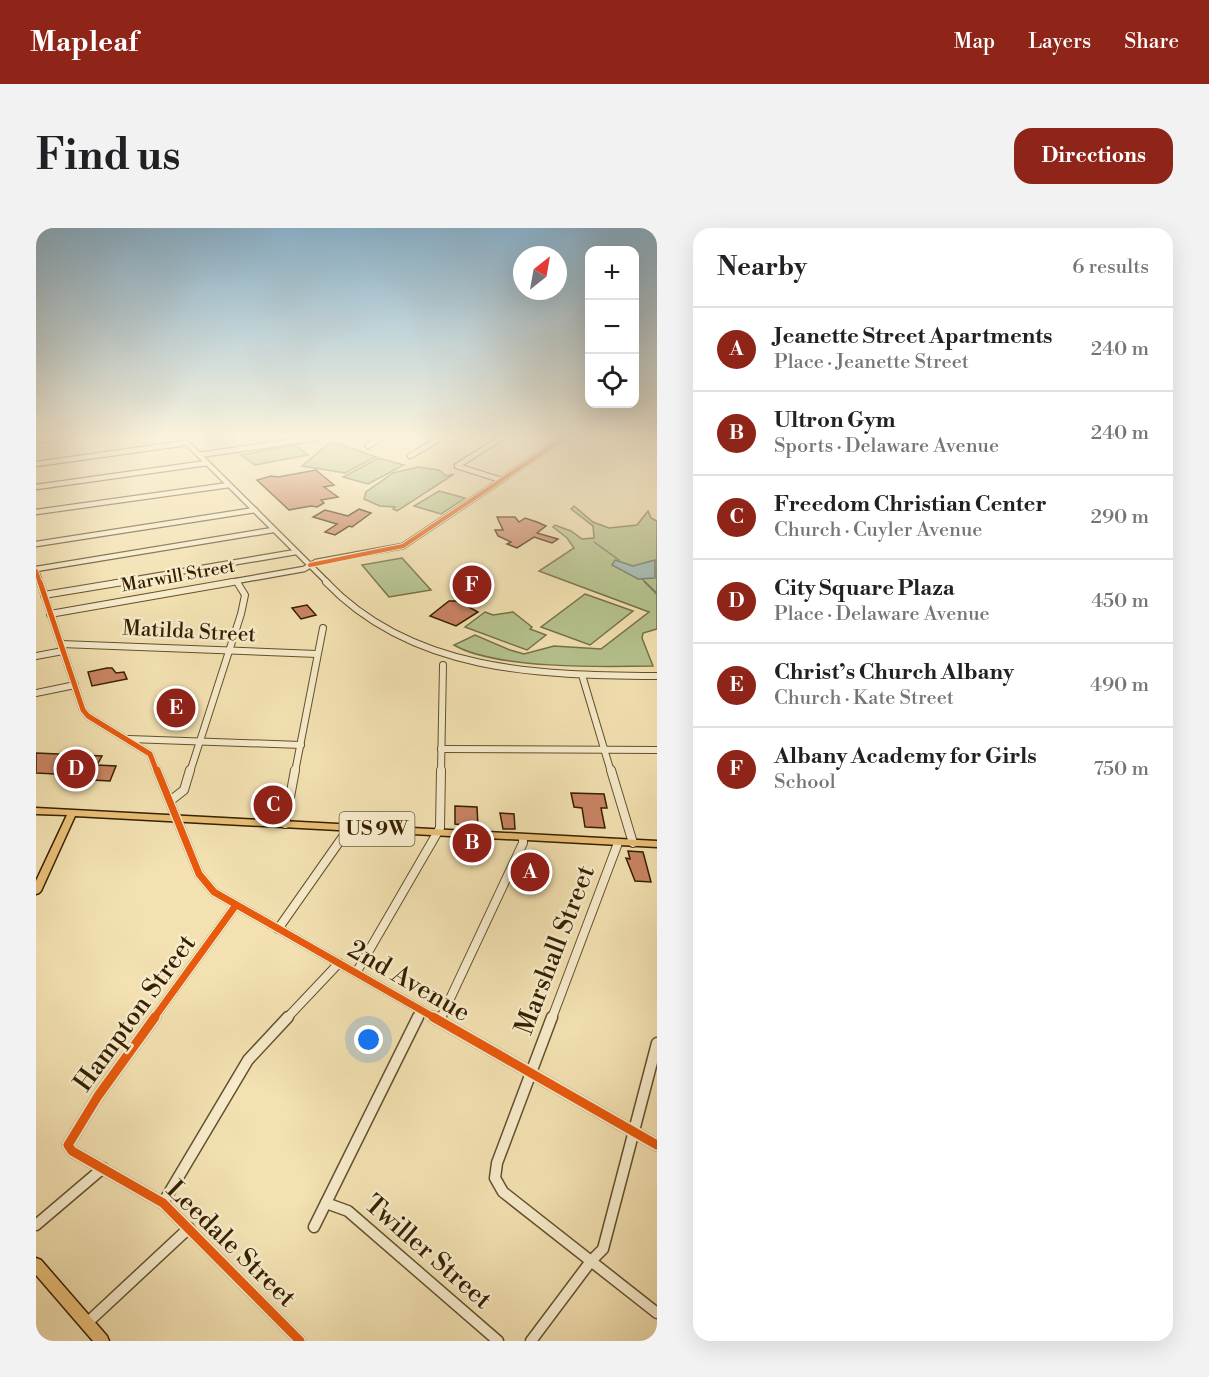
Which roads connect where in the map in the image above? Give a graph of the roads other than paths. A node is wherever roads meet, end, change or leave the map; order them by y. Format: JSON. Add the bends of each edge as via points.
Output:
{"nodes":[{"id":1,"x":194,"y":490,"type":"edge"},
{"id":2,"x":234,"y":490,"type":"edge"},
{"id":3,"x":486,"y":490,"type":"edge"},
{"id":4,"x":255,"y":510,"type":"junction"},
{"id":5,"x":36,"y":514,"type":"edge"},
{"id":6,"x":273,"y":530,"type":"junction"},
{"id":7,"x":36,"y":544,"type":"edge"},
{"id":8,"x":296,"y":552,"type":"junction"},
{"id":9,"x":310,"y":565,"type":"junction"},
{"id":10,"x":36,"y":574,"type":"edge"},
{"id":11,"x":237,"y":581,"type":"junction"},
{"id":12,"x":44,"y":595,"type":"junction"},
{"id":13,"x":50,"y":614,"type":"junction"},
{"id":14,"x":323,"y":628,"type":"dead end"},
{"id":15,"x":61,"y":644,"type":"junction"},
{"id":16,"x":63,"y":651,"type":"junction"},
{"id":17,"x":228,"y":651,"type":"junction"},
{"id":18,"x":317,"y":654,"type":"junction"},
{"id":19,"x":36,"y":656,"type":"edge"},
{"id":20,"x":443,"y":665,"type":"dead end"},
{"id":21,"x":582,"y":675,"type":"junction"},
{"id":22,"x":657,"y":676,"type":"edge"},
{"id":23,"x":75,"y":685,"type":"junction"},
{"id":24,"x":36,"y":693,"type":"edge"},
{"id":25,"x":129,"y":739,"type":"junction"},
{"id":26,"x":200,"y":740,"type":"junction"},
{"id":27,"x":302,"y":745,"type":"junction"},
{"id":28,"x":441,"y":749,"type":"junction"},
{"id":29,"x":604,"y":750,"type":"junction"},
{"id":30,"x":657,"y":750,"type":"edge"},
{"id":31,"x":170,"y":801,"type":"junction"},
{"id":32,"x":36,"y":811,"type":"edge"},
{"id":33,"x":73,"y":812,"type":"junction"},
{"id":34,"x":177,"y":819,"type":"junction"},
{"id":35,"x":285,"y":824,"type":"junction"},
{"id":36,"x":349,"y":828,"type":"junction"},
{"id":37,"x":438,"y":833,"type":"junction"},
{"id":38,"x":523,"y":837,"type":"junction"},
{"id":39,"x":618,"y":843,"type":"junction"},
{"id":40,"x":633,"y":843,"type":"junction"},
{"id":41,"x":657,"y":844,"type":"edge"},
{"id":42,"x":36,"y":891,"type":"edge"},
{"id":43,"x":236,"y":906,"type":"junction"},
{"id":44,"x":278,"y":929,"type":"junction"},
{"id":45,"x":339,"y":963,"type":"junction"},
{"id":46,"x":356,"y":973,"type":"junction"},
{"id":47,"x":421,"y":1010,"type":"junction"},
{"id":48,"x":440,"y":1020,"type":"junction"},
{"id":49,"x":657,"y":1043,"type":"edge"},
{"id":50,"x":531,"y":1073,"type":"junction"},
{"id":51,"x":634,"y":1132,"type":"junction"},
{"id":52,"x":69,"y":1145,"type":"joint"},
{"id":53,"x":657,"y":1145,"type":"edge"},
{"id":54,"x":103,"y":1168,"type":"junction"},
{"id":55,"x":163,"y":1203,"type":"junction"},
{"id":56,"x":326,"y":1203,"type":"junction"},
{"id":57,"x":36,"y":1225,"type":"edge"},
{"id":58,"x":314,"y":1227,"type":"dead end"},
{"id":59,"x":189,"y":1228,"type":"junction"},
{"id":60,"x":591,"y":1261,"type":"junction"},
{"id":61,"x":36,"y":1265,"type":"edge"},
{"id":62,"x":657,"y":1313,"type":"edge"},
{"id":63,"x":87,"y":1323,"type":"junction"},
{"id":64,"x":102,"y":1341,"type":"edge"},
{"id":65,"x":300,"y":1341,"type":"edge"},
{"id":66,"x":498,"y":1341,"type":"edge"},
{"id":67,"x":531,"y":1341,"type":"edge"}],
"edges":[{"from":1,"to":5,"type":"street"},
{"from":2,"to":4,"type":"street"},
{"from":3,"to":9,"type":"street","name":"Marwill Street","via":[[403,546]]},
{"from":4,"to":6,"type":"street"},
{"from":4,"to":7,"type":"street"},
{"from":6,"to":8,"type":"street"},
{"from":6,"to":10,"type":"street"},
{"from":8,"to":9,"type":"street"},
{"from":8,"to":12,"type":"street"},
{"from":9,"to":11,"type":"street","name":"Marwill Street"},
{"from":9,"to":21,"type":"street","via":[[354,610],[406,640],[492,665]]},
{"from":10,"to":12,"type":"street","name":"2nd Avenue"},
{"from":11,"to":13,"type":"street","name":"Marwill Street"},
{"from":11,"to":17,"type":"street","via":[[245,598]]},
{"from":12,"to":13,"type":"street","name":"2nd Avenue"},
{"from":13,"to":15,"type":"street","name":"2nd Avenue"},
{"from":14,"to":18,"type":"street"},
{"from":15,"to":16,"type":"street","name":"2nd Avenue"},
{"from":15,"to":17,"type":"street","name":"Matilda Street"},
{"from":16,"to":19,"type":"street"},
{"from":16,"to":23,"type":"street","name":"2nd Avenue"},
{"from":17,"to":18,"type":"street","name":"Matilda Street"},
{"from":17,"to":26,"type":"street"},
{"from":18,"to":27,"type":"street"},
{"from":20,"to":28,"type":"street"},
{"from":21,"to":22,"type":"street"},
{"from":21,"to":29,"type":"street"},
{"from":23,"to":24,"type":"street"},
{"from":23,"to":25,"type":"street","name":"2nd Avenue","via":[[88,716]]},
{"from":25,"to":26,"type":"street"},
{"from":25,"to":31,"type":"street","name":"2nd Avenue","via":[[150,754]]},
{"from":26,"to":27,"type":"street"},
{"from":26,"to":31,"type":"street","via":[[184,789]]},
{"from":27,"to":35,"type":"street"},
{"from":28,"to":29,"type":"street"},
{"from":28,"to":37,"type":"street"},
{"from":29,"to":30,"type":"street"},
{"from":29,"to":40,"type":"street"},
{"from":31,"to":34,"type":"street","name":"2nd Avenue"},
{"from":32,"to":33,"type":"main road"},
{"from":33,"to":34,"type":"main road","number":"US 9W"},
{"from":33,"to":42,"type":"main road"},
{"from":34,"to":35,"type":"main road","number":"US 9W"},
{"from":34,"to":43,"type":"street","name":"2nd Avenue","via":[[199,874],[214,892]]},
{"from":35,"to":36,"type":"main road","number":"US 9W"},
{"from":36,"to":37,"type":"main road","number":"US 9W"},
{"from":36,"to":44,"type":"street"},
{"from":37,"to":38,"type":"main road","number":"US 9W"},
{"from":37,"to":46,"type":"street"},
{"from":38,"to":39,"type":"main road","number":"US 9W"},
{"from":38,"to":48,"type":"street"},
{"from":39,"to":40,"type":"main road","number":"US 9W"},
{"from":39,"to":50,"type":"street","name":"Marshall Street"},
{"from":40,"to":41,"type":"main road","number":"US 9W"},
{"from":43,"to":44,"type":"street","name":"2nd Avenue"},
{"from":43,"to":52,"type":"street","name":"Hampton Street","via":[[98,1096]]},
{"from":44,"to":45,"type":"street","name":"2nd Avenue"},
{"from":45,"to":46,"type":"street","name":"2nd Avenue"},
{"from":45,"to":55,"type":"street","via":[[248,1060]]},
{"from":46,"to":47,"type":"street","name":"2nd Avenue"},
{"from":47,"to":48,"type":"street","name":"2nd Avenue"},
{"from":47,"to":56,"type":"street"},
{"from":48,"to":50,"type":"street","name":"2nd Avenue"},
{"from":49,"to":51,"type":"street"},
{"from":50,"to":51,"type":"street","name":"2nd Avenue"},
{"from":50,"to":60,"type":"street","name":"Marshall Street","via":[[497,1163],[496,1182],[503,1192]]},
{"from":51,"to":53,"type":"street","name":"2nd Avenue"},
{"from":51,"to":60,"type":"street","via":[[603,1249]]},
{"from":52,"to":54,"type":"street","name":"Leedale Street","via":[[72,1152]]},
{"from":54,"to":55,"type":"street","name":"Leedale Street"},
{"from":54,"to":57,"type":"street"},
{"from":55,"to":59,"type":"street","name":"Leedale Street"},
{"from":56,"to":58,"type":"street"},
{"from":56,"to":66,"type":"street","name":"Twiller Street","via":[[348,1211]]},
{"from":59,"to":63,"type":"street"},
{"from":59,"to":65,"type":"street","name":"Leedale Street"},
{"from":60,"to":62,"type":"street"},
{"from":60,"to":67,"type":"street"},
{"from":61,"to":63,"type":"main road"},
{"from":63,"to":64,"type":"main road"}]}
